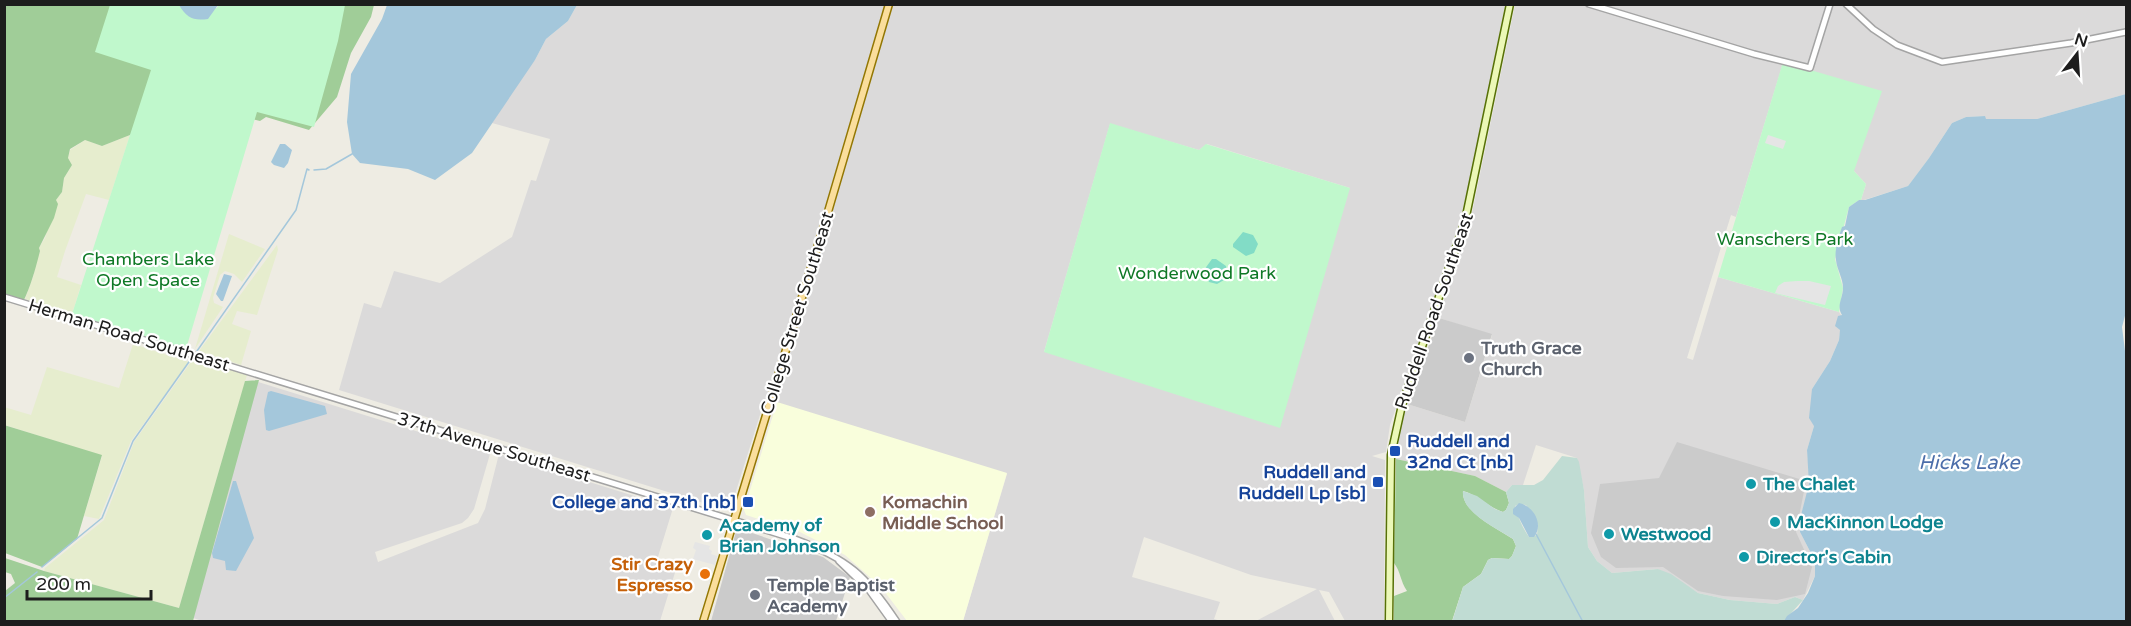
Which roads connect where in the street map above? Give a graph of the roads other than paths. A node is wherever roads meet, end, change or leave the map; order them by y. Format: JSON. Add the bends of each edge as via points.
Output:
{"nodes":[{"id":1,"x":889,"y":4,"type":"edge"},
{"id":2,"x":1510,"y":4,"type":"edge"},
{"id":3,"x":1589,"y":4,"type":"edge"},
{"id":4,"x":1830,"y":4,"type":"edge"},
{"id":5,"x":1846,"y":4,"type":"edge"},
{"id":6,"x":2127,"y":32,"type":"edge"},
{"id":7,"x":4,"y":297,"type":"edge"},
{"id":8,"x":254,"y":374,"type":"joint"},
{"id":9,"x":734,"y":520,"type":"junction"},
{"id":10,"x":836,"y":558,"type":"junction"},
{"id":11,"x":704,"y":621,"type":"edge"},
{"id":12,"x":892,"y":621,"type":"edge"},
{"id":13,"x":897,"y":621,"type":"edge"},
{"id":14,"x":1389,"y":621,"type":"edge"}],
"edges":[{"from":1,"to":9,"type":"main road","name":"College Street Southeast"},
{"from":2,"to":14,"type":"main road","name":"Ruddell Road Southeast","via":[[1465,221],[1395,432],[1390,470]]},
{"from":3,"to":4,"type":"street","via":[[1810,68]]},
{"from":5,"to":6,"type":"street","via":[[1897,45],[1942,62]]},
{"from":7,"to":8,"type":"street","name":"Herman Road Southeast"},
{"from":8,"to":9,"type":"street","name":"37th Avenue Southeast"},
{"from":9,"to":10,"type":"street","name":"37th Avenue Southeast","via":[[795,539]]},
{"from":9,"to":11,"type":"main road","name":"College Street Southeast"},
{"from":10,"to":12,"type":"street"},
{"from":10,"to":13,"type":"street","via":[[867,582]]}]}
